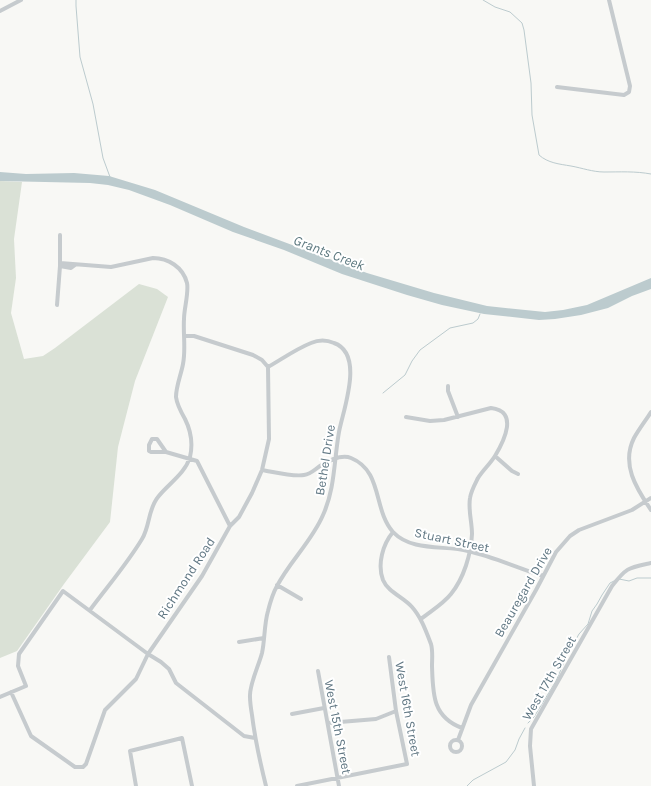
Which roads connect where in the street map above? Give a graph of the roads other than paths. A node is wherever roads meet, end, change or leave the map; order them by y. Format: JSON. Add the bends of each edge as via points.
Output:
{"nodes":[{"id":1,"x":21,"y":0,"type":"edge"},
{"id":2,"x":609,"y":0,"type":"edge"},
{"id":3,"x":0,"y":11,"type":"edge"},
{"id":4,"x":557,"y":87,"type":"dead end"},
{"id":5,"x":60,"y":235,"type":"dead end"},
{"id":6,"x":60,"y":265,"type":"junction"},
{"id":7,"x":57,"y":305,"type":"dead end"},
{"id":8,"x":184,"y":336,"type":"junction"},
{"id":9,"x":268,"y":367,"type":"junction"},
{"id":10,"x":448,"y":386,"type":"dead end"},
{"id":11,"x":651,"y":412,"type":"edge"},
{"id":12,"x":406,"y":417,"type":"dead end"},
{"id":13,"x":458,"y":417,"type":"junction"},
{"id":14,"x":166,"y":452,"type":"junction"},
{"id":15,"x":495,"y":456,"type":"junction"},
{"id":16,"x":189,"y":458,"type":"junction"},
{"id":17,"x":335,"y":459,"type":"junction"},
{"id":18,"x":262,"y":470,"type":"junction"},
{"id":19,"x":518,"y":474,"type":"dead end"},
{"id":20,"x":651,"y":498,"type":"edge"},
{"id":21,"x":646,"y":502,"type":"junction"},
{"id":22,"x":651,"y":510,"type":"edge"},
{"id":23,"x":230,"y":526,"type":"junction"},
{"id":24,"x":393,"y":532,"type":"junction"},
{"id":25,"x":470,"y":551,"type":"junction"},
{"id":26,"x":651,"y":563,"type":"edge"},
{"id":27,"x":543,"y":576,"type":"junction"},
{"id":28,"x":277,"y":585,"type":"junction"},
{"id":29,"x":301,"y":599,"type":"dead end"},
{"id":30,"x":90,"y":610,"type":"junction"},
{"id":31,"x":421,"y":619,"type":"junction"},
{"id":32,"x":264,"y":638,"type":"junction"},
{"id":33,"x":239,"y":642,"type":"dead end"},
{"id":34,"x":148,"y":654,"type":"junction"},
{"id":35,"x":389,"y":656,"type":"dead end"},
{"id":36,"x":318,"y":671,"type":"dead end"},
{"id":37,"x":11,"y":692,"type":"junction"},
{"id":38,"x":0,"y":697,"type":"edge"},
{"id":39,"x":324,"y":708,"type":"junction"},
{"id":40,"x":396,"y":711,"type":"junction"},
{"id":41,"x":292,"y":714,"type":"dead end"},
{"id":42,"x":328,"y":723,"type":"junction"},
{"id":43,"x":462,"y":728,"type":"junction"},
{"id":44,"x":255,"y":738,"type":"junction"},
{"id":45,"x":458,"y":740,"type":"dead end"},
{"id":46,"x":338,"y":778,"type":"junction"},
{"id":47,"x":136,"y":786,"type":"edge"},
{"id":48,"x":192,"y":786,"type":"edge"},
{"id":49,"x":266,"y":786,"type":"edge"},
{"id":50,"x":297,"y":786,"type":"edge"},
{"id":51,"x":340,"y":786,"type":"edge"},
{"id":52,"x":534,"y":786,"type":"edge"}],
"edges":[{"from":1,"to":3,"type":"street"},
{"from":2,"to":4,"type":"street","via":[[630,86],[629,92],[624,95]]},
{"from":5,"to":6,"type":"street"},
{"from":6,"to":7,"type":"street"},
{"from":6,"to":8,"type":"street","via":[[71,263],[111,267],[158,258],[173,264],[179,268],[187,283]]},
{"from":8,"to":9,"type":"street","via":[[194,336],[253,355]]},
{"from":8,"to":16,"type":"street","via":[[183,364],[176,396],[191,438]]},
{"from":9,"to":17,"type":"street","name":"Bethel Drive","via":[[310,343],[320,341],[342,348],[350,364],[350,389],[342,415]]},
{"from":9,"to":18,"type":"street","name":"Richmond Road","via":[[269,439]]},
{"from":10,"to":13,"type":"street"},
{"from":11,"to":21,"type":"street","via":[[634,439],[629,463],[636,485]]},
{"from":12,"to":13,"type":"street","via":[[430,421]]},
{"from":13,"to":15,"type":"street","via":[[491,408],[503,413],[508,427]]},
{"from":14,"to":14,"type":"street","via":[[149,451],[152,439],[157,439]]},
{"from":14,"to":16,"type":"street"},
{"from":15,"to":19,"type":"street"},
{"from":15,"to":25,"type":"street","via":[[478,478],[470,497]]},
{"from":16,"to":23,"type":"street","via":[[199,464]]},
{"from":16,"to":30,"type":"street","via":[[180,474],[157,498],[143,538]]},
{"from":17,"to":18,"type":"street","via":[[304,476]]},
{"from":17,"to":24,"type":"street","via":[[349,457],[366,468]]},
{"from":17,"to":28,"type":"street","name":"Bethel Drive","via":[[332,489],[324,514]]},
{"from":18,"to":23,"type":"street","name":"Richmond Road","via":[[239,517]]},
{"from":20,"to":21,"type":"street","name":"Beauregard Drive"},
{"from":21,"to":22,"type":"street"},
{"from":21,"to":27,"type":"street","name":"Beauregard Drive","via":[[570,536],[556,552]]},
{"from":23,"to":34,"type":"street","name":"Richmond Road","via":[[202,576]]},
{"from":24,"to":25,"type":"street","name":"Stuart Street","via":[[413,543]]},
{"from":24,"to":31,"type":"street","via":[[384,545],[382,554],[383,581],[390,590],[411,606]]},
{"from":25,"to":27,"type":"street","name":"Stuart Street"},
{"from":25,"to":31,"type":"street","via":[[465,568],[452,593]]},
{"from":26,"to":52,"type":"street","name":"West 17th Street","via":[[631,567],[622,573],[612,586],[531,729]]},
{"from":27,"to":43,"type":"street","name":"Beauregard Drive","via":[[471,705]]},
{"from":28,"to":29,"type":"street"},
{"from":28,"to":32,"type":"street","name":"Bethel Drive","via":[[267,613]]},
{"from":30,"to":34,"type":"street"},
{"from":30,"to":37,"type":"street","via":[[63,591],[20,652],[18,666],[26,686]]},
{"from":31,"to":43,"type":"street","via":[[431,645],[432,688],[435,702],[447,720]]},
{"from":32,"to":33,"type":"street"},
{"from":32,"to":44,"type":"street","name":"Bethel Drive","via":[[249,696]]},
{"from":34,"to":37,"type":"street","name":"Richmond Road","via":[[136,679],[105,710],[83,767],[75,767],[31,736]]},
{"from":34,"to":44,"type":"street","via":[[169,669],[176,683],[182,688],[244,736]]},
{"from":35,"to":40,"type":"street","name":"West 16th Street"},
{"from":36,"to":39,"type":"street","name":"West 15th Street"},
{"from":37,"to":38,"type":"street"},
{"from":39,"to":41,"type":"street"},
{"from":39,"to":42,"type":"street","name":"West 15th Street"},
{"from":40,"to":42,"type":"street","via":[[376,719]]},
{"from":40,"to":46,"type":"street","name":"West 16th Street","via":[[407,764]]},
{"from":42,"to":46,"type":"street","name":"West 15th Street"},
{"from":43,"to":45,"type":"street","name":"Beauregard Drive"},
{"from":44,"to":49,"type":"street","name":"Bethel Drive"},
{"from":46,"to":50,"type":"street"},
{"from":46,"to":51,"type":"street","name":"West 15th Street"},
{"from":47,"to":48,"type":"street","via":[[130,751],[182,738]]}]}
